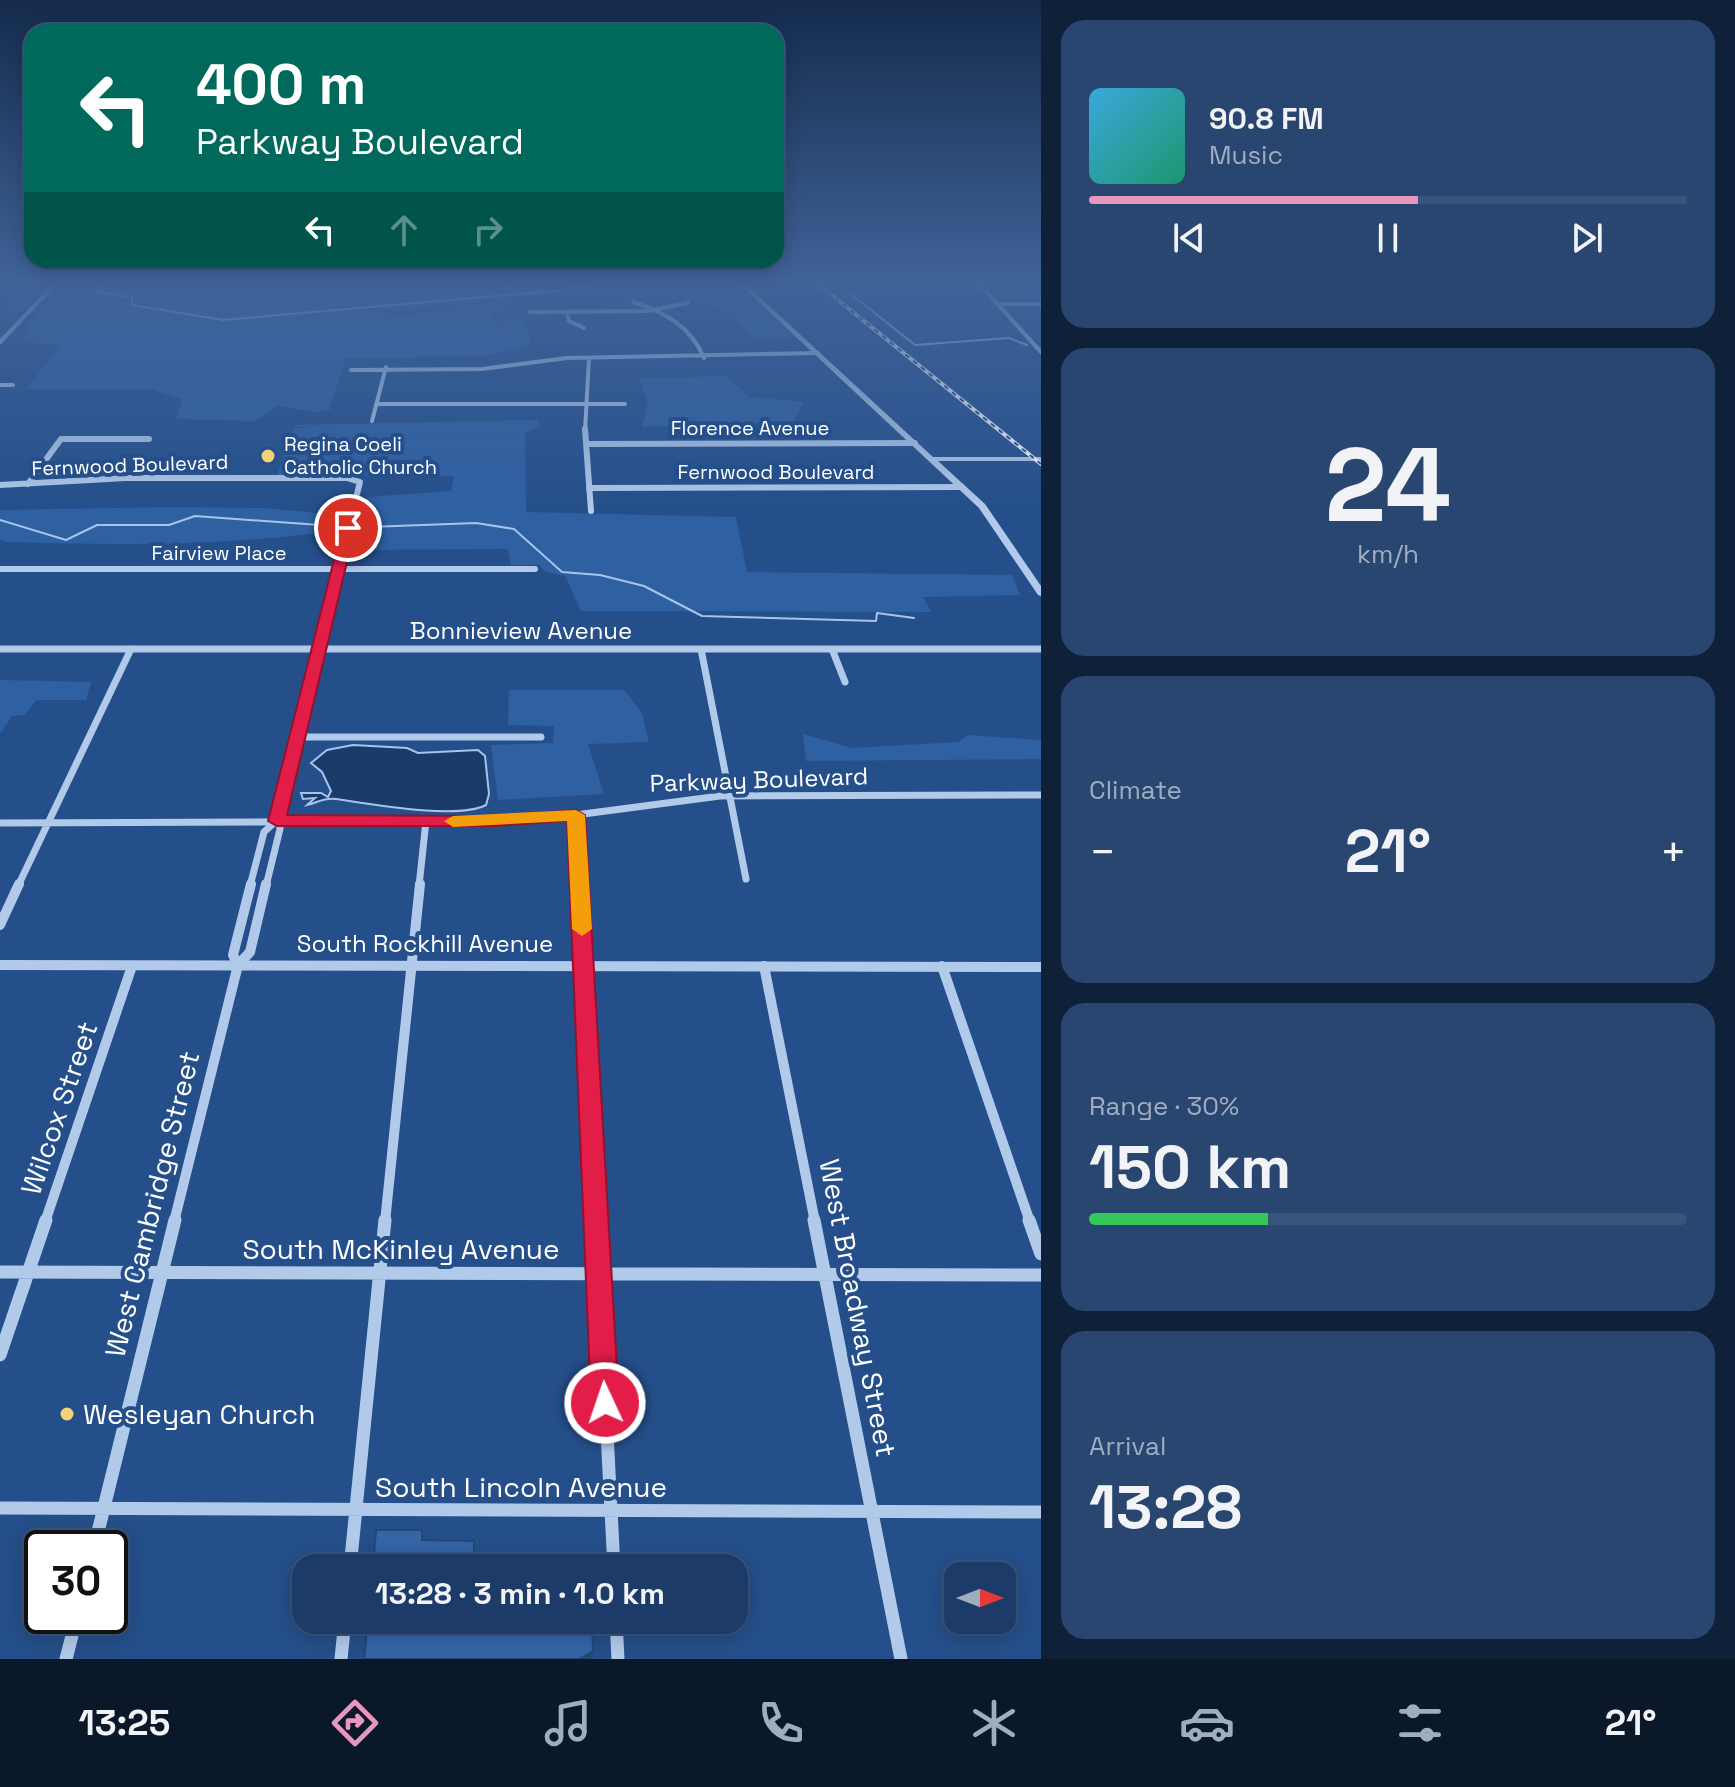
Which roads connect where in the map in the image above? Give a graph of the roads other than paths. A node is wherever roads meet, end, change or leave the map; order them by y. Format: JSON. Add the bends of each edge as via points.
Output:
{"nodes":[{"id":1,"x":740,"y":356,"type":"edge"},
{"id":2,"x":822,"y":356,"type":"edge"},
{"id":3,"x":589,"y":358,"type":"junction"},
{"id":4,"x":704,"y":358,"type":"joint"},
{"id":5,"x":482,"y":360,"type":"dead end"},
{"id":6,"x":385,"y":368,"type":"junction"},
{"id":7,"x":482,"y":369,"type":"junction"},
{"id":8,"x":351,"y":370,"type":"dead end"},
{"id":9,"x":0,"y":385,"type":"edge"},
{"id":10,"x":13,"y":385,"type":"dead end"},
{"id":11,"x":376,"y":404,"type":"junction"},
{"id":12,"x":587,"y":404,"type":"junction"},
{"id":13,"x":625,"y":404,"type":"dead end"},
{"id":14,"x":372,"y":421,"type":"dead end"},
{"id":15,"x":149,"y":439,"type":"dead end"},
{"id":16,"x":915,"y":443,"type":"junction"},
{"id":17,"x":586,"y":444,"type":"junction"},
{"id":18,"x":932,"y":459,"type":"junction"},
{"id":19,"x":1041,"y":459,"type":"edge"},
{"id":20,"x":358,"y":480,"type":"joint"},
{"id":21,"x":28,"y":484,"type":"junction"},
{"id":22,"x":0,"y":485,"type":"edge"},
{"id":23,"x":962,"y":487,"type":"junction"},
{"id":24,"x":589,"y":488,"type":"junction"},
{"id":25,"x":591,"y":511,"type":"dead end"},
{"id":26,"x":0,"y":569,"type":"edge"},
{"id":27,"x":337,"y":569,"type":"junction"},
{"id":28,"x":535,"y":569,"type":"dead end"},
{"id":29,"x":1041,"y":593,"type":"edge"},
{"id":30,"x":0,"y":649,"type":"edge"},
{"id":31,"x":131,"y":649,"type":"junction"},
{"id":32,"x":317,"y":649,"type":"junction"},
{"id":33,"x":701,"y":649,"type":"junction"},
{"id":34,"x":832,"y":649,"type":"junction"},
{"id":35,"x":1041,"y":649,"type":"edge"},
{"id":36,"x":845,"y":682,"type":"dead end"},
{"id":37,"x":296,"y":737,"type":"junction"},
{"id":38,"x":541,"y":737,"type":"dead end"},
{"id":39,"x":1041,"y":795,"type":"edge"},
{"id":40,"x":731,"y":796,"type":"junction"},
{"id":41,"x":576,"y":815,"type":"junction"},
{"id":42,"x":277,"y":821,"type":"junction"},
{"id":43,"x":426,"y":821,"type":"junction"},
{"id":44,"x":0,"y":823,"type":"edge"},
{"id":45,"x":48,"y":823,"type":"junction"},
{"id":46,"x":746,"y":879,"type":"dead end"},
{"id":47,"x":0,"y":925,"type":"edge"},
{"id":48,"x":0,"y":965,"type":"edge"},
{"id":49,"x":238,"y":965,"type":"junction"},
{"id":50,"x":132,"y":966,"type":"junction"},
{"id":51,"x":411,"y":966,"type":"junction"},
{"id":52,"x":584,"y":966,"type":"junction"},
{"id":53,"x":764,"y":966,"type":"junction"},
{"id":54,"x":942,"y":966,"type":"junction"},
{"id":55,"x":1041,"y":967,"type":"edge"},
{"id":56,"x":1041,"y":1254,"type":"edge"},
{"id":57,"x":0,"y":1272,"type":"edge"},
{"id":58,"x":28,"y":1272,"type":"junction"},
{"id":59,"x":162,"y":1273,"type":"junction"},
{"id":60,"x":379,"y":1273,"type":"junction"},
{"id":61,"x":598,"y":1273,"type":"junction"},
{"id":62,"x":824,"y":1274,"type":"junction"},
{"id":63,"x":1041,"y":1275,"type":"edge"},
{"id":64,"x":0,"y":1355,"type":"edge"},
{"id":65,"x":0,"y":1508,"type":"edge"},
{"id":66,"x":104,"y":1509,"type":"junction"},
{"id":67,"x":356,"y":1511,"type":"junction"},
{"id":68,"x":611,"y":1512,"type":"junction"},
{"id":69,"x":871,"y":1512,"type":"junction"},
{"id":70,"x":1041,"y":1512,"type":"edge"},
{"id":71,"x":99,"y":1530,"type":"edge"},
{"id":72,"x":351,"y":1554,"type":"edge"},
{"id":73,"x":613,"y":1554,"type":"edge"},
{"id":74,"x":72,"y":1634,"type":"edge"},
{"id":75,"x":344,"y":1634,"type":"edge"},
{"id":76,"x":617,"y":1634,"type":"edge"},
{"id":77,"x":66,"y":1659,"type":"edge"},
{"id":78,"x":341,"y":1659,"type":"edge"},
{"id":79,"x":618,"y":1659,"type":"edge"},
{"id":80,"x":901,"y":1659,"type":"edge"}],
"edges":[{"from":1,"to":4,"type":"street"},
{"from":2,"to":16,"type":"street"},
{"from":3,"to":4,"type":"street"},
{"from":3,"to":7,"type":"street"},
{"from":3,"to":12,"type":"street"},
{"from":5,"to":7,"type":"street"},
{"from":6,"to":7,"type":"street"},
{"from":6,"to":8,"type":"street"},
{"from":6,"to":11,"type":"street"},
{"from":9,"to":10,"type":"street"},
{"from":11,"to":12,"type":"street"},
{"from":11,"to":14,"type":"street"},
{"from":12,"to":13,"type":"street"},
{"from":12,"to":17,"type":"street"},
{"from":15,"to":21,"type":"street","via":[[61,439]]},
{"from":16,"to":17,"type":"street","name":"Florence Avenue"},
{"from":16,"to":18,"type":"street"},
{"from":17,"to":24,"type":"street"},
{"from":18,"to":19,"type":"street"},
{"from":18,"to":23,"type":"street"},
{"from":20,"to":21,"type":"street","name":"Fernwood Boulevard","via":[[126,478]]},
{"from":20,"to":27,"type":"street","name":"West Cambridge Street"},
{"from":21,"to":22,"type":"street","name":"Fernwood Boulevard"},
{"from":23,"to":24,"type":"street","name":"Fernwood Boulevard"},
{"from":23,"to":29,"type":"street","via":[[995,521]]},
{"from":24,"to":25,"type":"street"},
{"from":26,"to":27,"type":"street","name":"Fairview Place"},
{"from":27,"to":28,"type":"street","name":"Fairview Place"},
{"from":27,"to":32,"type":"street","name":"West Cambridge Street"},
{"from":30,"to":31,"type":"street","name":"Bonnieview Avenue"},
{"from":31,"to":32,"type":"street","name":"Bonnieview Avenue"},
{"from":31,"to":45,"type":"street"},
{"from":32,"to":33,"type":"street","name":"Bonnieview Avenue"},
{"from":32,"to":37,"type":"street","name":"West Cambridge Street"},
{"from":33,"to":34,"type":"street","name":"Bonnieview Avenue"},
{"from":33,"to":40,"type":"street"},
{"from":34,"to":35,"type":"street","name":"Bonnieview Avenue"},
{"from":34,"to":36,"type":"street"},
{"from":37,"to":38,"type":"street"},
{"from":37,"to":42,"type":"street","name":"West Cambridge Street"},
{"from":39,"to":40,"type":"street","name":"Parkway Boulevard"},
{"from":40,"to":41,"type":"street","name":"Parkway Boulevard"},
{"from":40,"to":46,"type":"street"},
{"from":41,"to":43,"type":"street","name":"Parkway Boulevard"},
{"from":41,"to":52,"type":"street"},
{"from":42,"to":43,"type":"street","name":"Parkway Boulevard"},
{"from":42,"to":45,"type":"street","name":"Parkway Boulevard"},
{"from":42,"to":49,"type":"street","name":"West Cambridge Street","via":[[280,829],[250,952]]},
{"from":42,"to":49,"type":"street","name":"West Cambridge Street","via":[[264,832],[233,955]]},
{"from":43,"to":51,"type":"street"},
{"from":44,"to":45,"type":"street","name":"Parkway Boulevard"},
{"from":45,"to":47,"type":"street"},
{"from":48,"to":50,"type":"street","name":"South Rockhill Avenue"},
{"from":49,"to":50,"type":"street","name":"South Rockhill Avenue"},
{"from":49,"to":51,"type":"street","name":"South Rockhill Avenue"},
{"from":49,"to":59,"type":"street","name":"West Cambridge Street"},
{"from":50,"to":58,"type":"street","name":"Wilcox Street"},
{"from":51,"to":52,"type":"street","name":"South Rockhill Avenue"},
{"from":51,"to":60,"type":"street"},
{"from":52,"to":53,"type":"street","name":"South Rockhill Avenue"},
{"from":52,"to":61,"type":"street"},
{"from":53,"to":54,"type":"street","name":"South Rockhill Avenue"},
{"from":53,"to":62,"type":"street","name":"West Broadway Street"},
{"from":54,"to":55,"type":"street","name":"South Rockhill Avenue"},
{"from":54,"to":56,"type":"street"},
{"from":57,"to":58,"type":"street","name":"South McKinley Avenue"},
{"from":58,"to":59,"type":"street","name":"South McKinley Avenue"},
{"from":58,"to":64,"type":"street","name":"Wilcox Street"},
{"from":59,"to":60,"type":"street","name":"South McKinley Avenue"},
{"from":59,"to":66,"type":"street","name":"West Cambridge Street"},
{"from":60,"to":61,"type":"street","name":"South McKinley Avenue"},
{"from":60,"to":67,"type":"street"},
{"from":61,"to":62,"type":"street","name":"South McKinley Avenue"},
{"from":61,"to":68,"type":"street"},
{"from":62,"to":63,"type":"street","name":"South McKinley Avenue"},
{"from":62,"to":69,"type":"street","name":"West Broadway Street"},
{"from":65,"to":66,"type":"street","name":"South Lincoln Avenue"},
{"from":66,"to":67,"type":"street","name":"South Lincoln Avenue"},
{"from":66,"to":71,"type":"street","name":"West Cambridge Street"},
{"from":67,"to":68,"type":"street","name":"South Lincoln Avenue"},
{"from":67,"to":72,"type":"street"},
{"from":68,"to":69,"type":"street","name":"South Lincoln Avenue"},
{"from":68,"to":73,"type":"street"},
{"from":69,"to":70,"type":"street","name":"South Lincoln Avenue"},
{"from":69,"to":80,"type":"street","name":"West Broadway Street"},
{"from":74,"to":77,"type":"street"},
{"from":75,"to":78,"type":"street"},
{"from":76,"to":79,"type":"street"}]}
